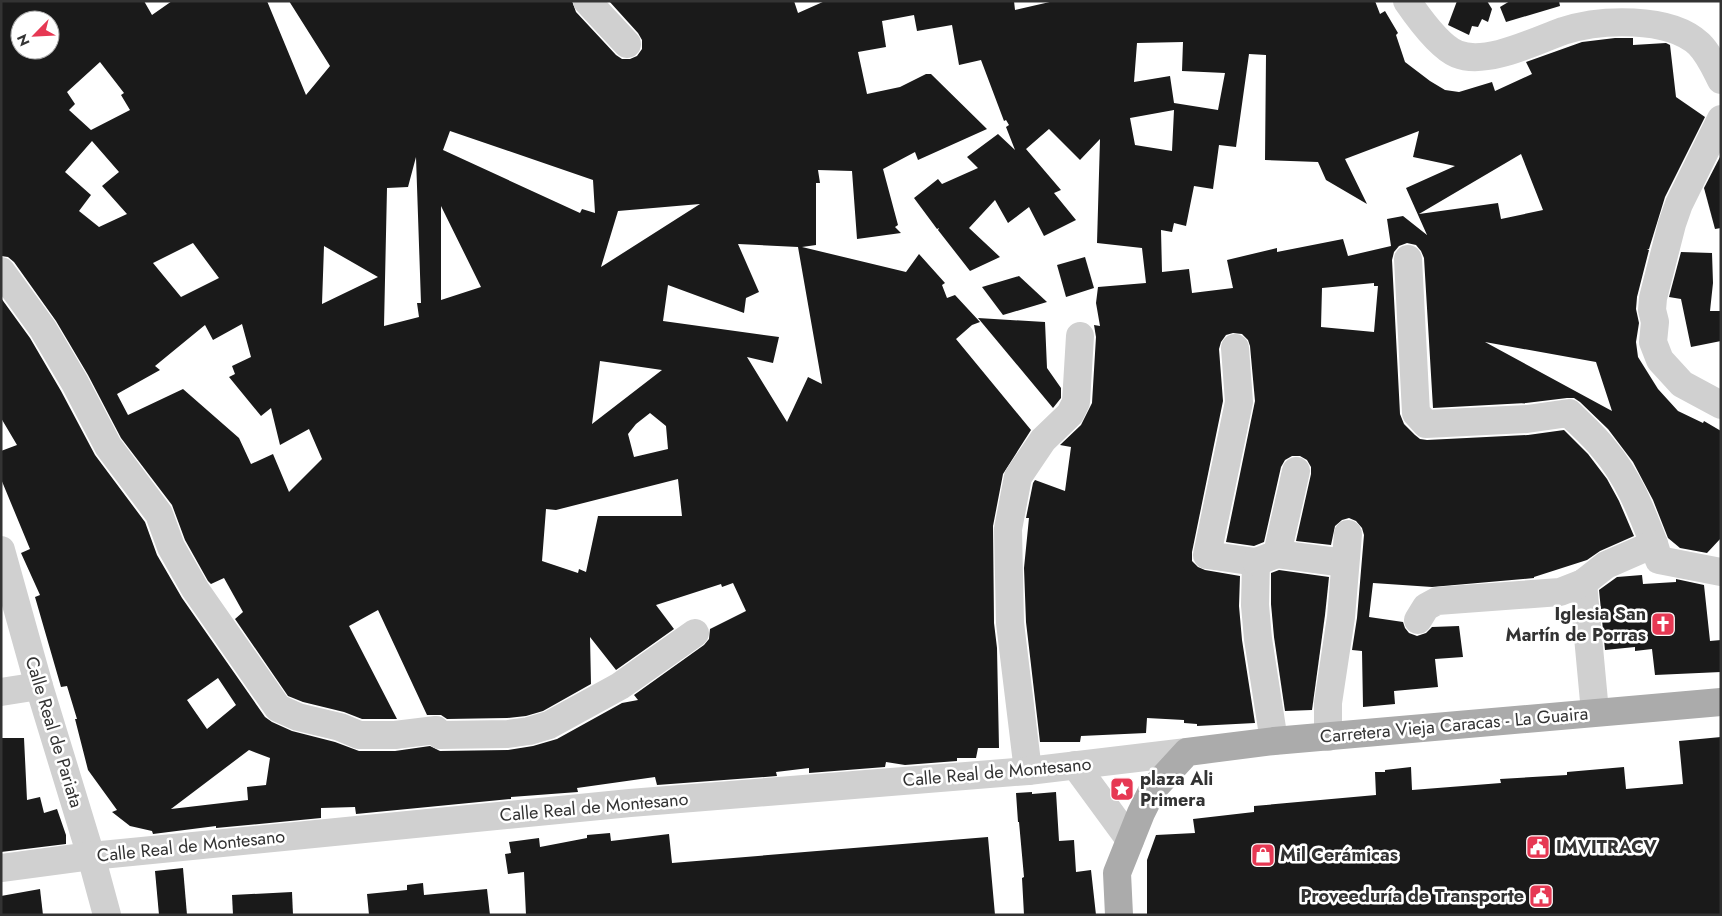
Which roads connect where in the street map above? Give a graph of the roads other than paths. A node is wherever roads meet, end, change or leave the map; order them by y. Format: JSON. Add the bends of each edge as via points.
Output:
{"nodes":[{"id":1,"x":587,"y":1,"type":"edge"},
{"id":2,"x":1407,"y":1,"type":"edge"},
{"id":3,"x":627,"y":44,"type":"dead end"},
{"id":4,"x":1721,"y":80,"type":"edge"},
{"id":5,"x":1721,"y":119,"type":"edge"},
{"id":6,"x":1408,"y":259,"type":"dead end"},
{"id":7,"x":1,"y":271,"type":"edge"},
{"id":8,"x":1080,"y":336,"type":"dead end"},
{"id":9,"x":1235,"y":348,"type":"dead end"},
{"id":10,"x":1721,"y":405,"type":"edge"},
{"id":11,"x":1296,"y":472,"type":"dead end"},
{"id":12,"x":1348,"y":534,"type":"dead end"},
{"id":13,"x":1654,"y":544,"type":"junction"},
{"id":14,"x":1,"y":550,"type":"edge"},
{"id":15,"x":1267,"y":558,"type":"junction"},
{"id":16,"x":1345,"y":563,"type":"junction"},
{"id":17,"x":1721,"y":572,"type":"edge"},
{"id":18,"x":1583,"y":583,"type":"junction"},
{"id":19,"x":1418,"y":620,"type":"dead end"},
{"id":20,"x":695,"y":633,"type":"dead end"},
{"id":21,"x":39,"y":686,"type":"junction"},
{"id":22,"x":1,"y":692,"type":"edge"},
{"id":23,"x":1721,"y":702,"type":"edge"},
{"id":24,"x":1595,"y":712,"type":"junction"},
{"id":25,"x":1328,"y":737,"type":"junction"},
{"id":26,"x":1274,"y":741,"type":"junction"},
{"id":27,"x":1187,"y":752,"type":"junction"},
{"id":28,"x":1075,"y":765,"type":"junction"},
{"id":29,"x":1028,"y":771,"type":"junction"},
{"id":30,"x":1130,"y":840,"type":"junction"},
{"id":31,"x":91,"y":856,"type":"junction"},
{"id":32,"x":1,"y":868,"type":"edge"},
{"id":33,"x":107,"y":915,"type":"edge"},
{"id":34,"x":1120,"y":915,"type":"edge"},
{"id":35,"x":1132,"y":915,"type":"edge"}],
"edges":[{"from":1,"to":3,"type":"street"},
{"from":2,"to":4,"type":"street","via":[[1446,46],[1463,56],[1507,51],[1586,26],[1614,23],[1656,25],[1672,29],[1699,44]]},
{"from":5,"to":10,"type":"street","via":[[1679,204],[1652,310],[1655,322],[1653,342],[1660,360],[1682,384]]},
{"from":6,"to":13,"type":"street","via":[[1416,413],[1426,424],[1527,419],[1569,413],[1604,448],[1622,474]]},
{"from":7,"to":20,"type":"street","via":[[43,329],[108,446],[159,514],[171,547],[195,589],[278,708],[359,736],[436,730],[440,735],[529,731],[549,725],[620,686]]},
{"from":8,"to":29,"type":"street","via":[[1076,402],[1070,414],[1043,440],[1018,477],[1008,529],[1010,624]]},
{"from":9,"to":15,"type":"street","via":[[1240,402],[1207,555]]},
{"from":11,"to":15,"type":"street"},
{"from":12,"to":16,"type":"street"},
{"from":13,"to":17,"type":"street","via":[[1659,560]]},
{"from":13,"to":18,"type":"street","via":[[1606,565]]},
{"from":14,"to":21,"type":"street","name":"Calle Real de Pariata"},
{"from":15,"to":16,"type":"street"},
{"from":15,"to":26,"type":"street","via":[[1255,604]]},
{"from":16,"to":25,"type":"street","via":[[1328,703]]},
{"from":18,"to":19,"type":"street","via":[[1560,592],[1437,601],[1426,607]]},
{"from":18,"to":24,"type":"street"},
{"from":21,"to":22,"type":"street"},
{"from":21,"to":31,"type":"street","name":"Calle Real de Pariata"},
{"from":23,"to":24,"type":"main road","name":"Carretera Vieja Caracas - La Guaira"},
{"from":24,"to":25,"type":"main road","name":"Carretera Vieja Caracas - La Guaira"},
{"from":25,"to":26,"type":"main road","name":"Carretera Vieja Caracas - La Guaira"},
{"from":26,"to":27,"type":"main road","name":"Carretera Vieja Caracas - La Guaira"},
{"from":27,"to":28,"type":"street","name":"Calle Real de Montesano"},
{"from":27,"to":30,"type":"main road","via":[[1154,789]]},
{"from":28,"to":29,"type":"street","name":"Calle Real de Montesano"},
{"from":28,"to":30,"type":"street"},
{"from":29,"to":31,"type":"street","name":"Calle Real de Montesano","via":[[621,804]]},
{"from":30,"to":34,"type":"main road","via":[[1117,873]]},
{"from":30,"to":35,"type":"main road"},
{"from":31,"to":32,"type":"street","name":"Calle Real de Montesano"},
{"from":31,"to":33,"type":"street","name":"Calle Real de Pariata"}]}
